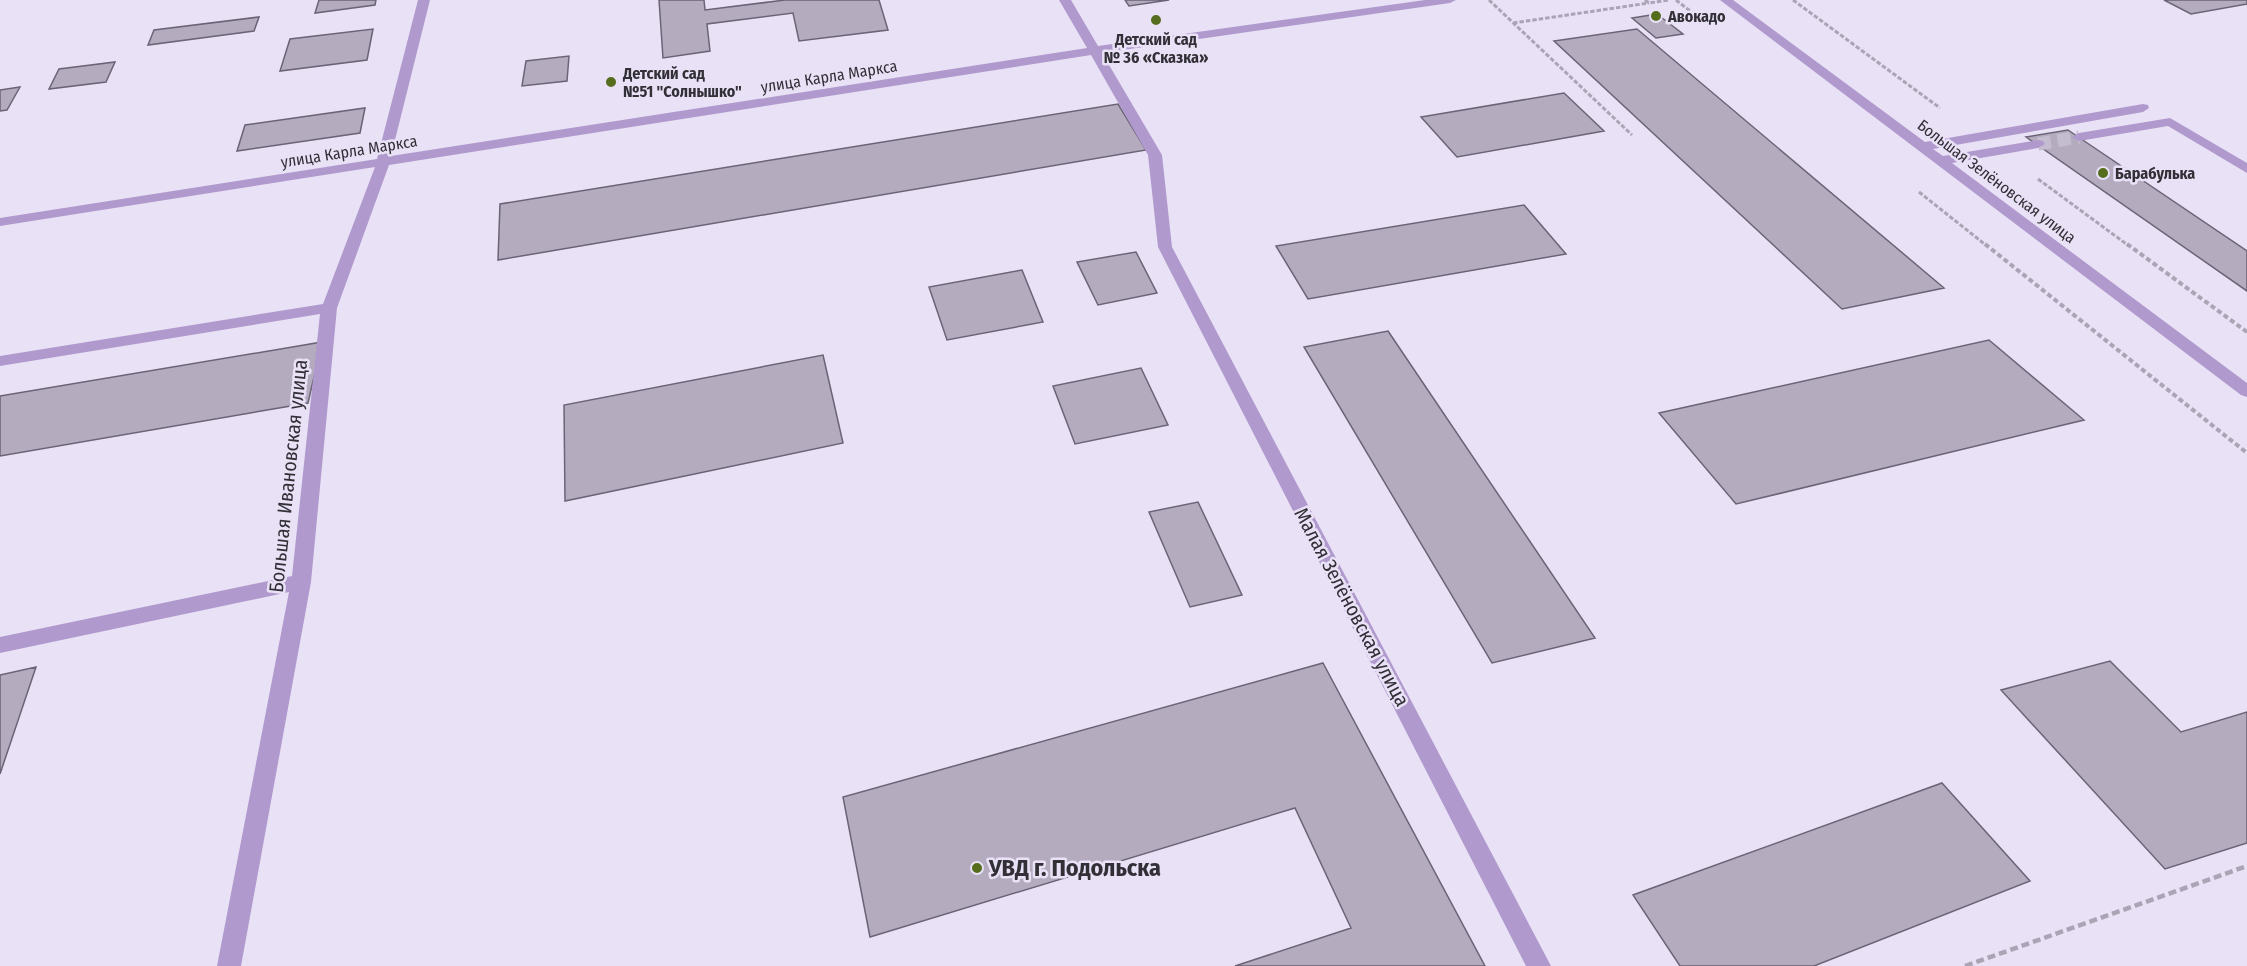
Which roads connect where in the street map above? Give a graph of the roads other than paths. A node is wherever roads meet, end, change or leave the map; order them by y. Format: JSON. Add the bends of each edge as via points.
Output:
{"nodes":[{"id":1,"x":424,"y":0,"type":"edge"},
{"id":2,"x":1065,"y":0,"type":"edge"},
{"id":3,"x":1450,"y":0,"type":"edge"},
{"id":4,"x":1726,"y":0,"type":"edge"},
{"id":5,"x":1095,"y":50,"type":"junction"},
{"id":6,"x":2143,"y":108,"type":"dead end"},
{"id":7,"x":2079,"y":137,"type":"tunnel mouth"},
{"id":8,"x":2038,"y":144,"type":"tunnel mouth"},
{"id":9,"x":1922,"y":147,"type":"junction"},
{"id":10,"x":1940,"y":161,"type":"junction"},
{"id":11,"x":383,"y":163,"type":"junction"},
{"id":12,"x":2247,"y":170,"type":"edge"},
{"id":13,"x":0,"y":222,"type":"edge"},
{"id":14,"x":328,"y":308,"type":"junction"},
{"id":15,"x":0,"y":361,"type":"edge"},
{"id":16,"x":2247,"y":391,"type":"edge"},
{"id":17,"x":301,"y":582,"type":"junction"},
{"id":18,"x":0,"y":645,"type":"edge"},
{"id":19,"x":229,"y":966,"type":"edge"},
{"id":20,"x":1539,"y":966,"type":"edge"}],
"edges":[{"from":1,"to":11,"type":"street","name":"Большая Ивановская улица"},
{"from":2,"to":5,"type":"street"},
{"from":3,"to":5,"type":"street","name":"улица Карла Маркса"},
{"from":4,"to":9,"type":"street","name":"Большая Зелёновская улица"},
{"from":5,"to":11,"type":"street","name":"улица Карла Маркса"},
{"from":5,"to":20,"type":"street","name":"Малая Зелёновская улица","via":[[1155,155],[1165,248]]},
{"from":6,"to":9,"type":"street"},
{"from":7,"to":12,"type":"street","via":[[2170,122]]},
{"from":8,"to":10,"type":"street"},
{"from":9,"to":10,"type":"street","name":"Большая Зелёновская улица"},
{"from":10,"to":16,"type":"street","name":"Большая Зелёновская улица"},
{"from":11,"to":13,"type":"street","name":"улица Карла Маркса"},
{"from":11,"to":14,"type":"street","name":"Большая Ивановская улица"},
{"from":14,"to":15,"type":"street"},
{"from":14,"to":17,"type":"street","name":"Большая Ивановская улица"},
{"from":17,"to":18,"type":"street"},
{"from":17,"to":19,"type":"street","name":"Большая Ивановская улица"}]}
